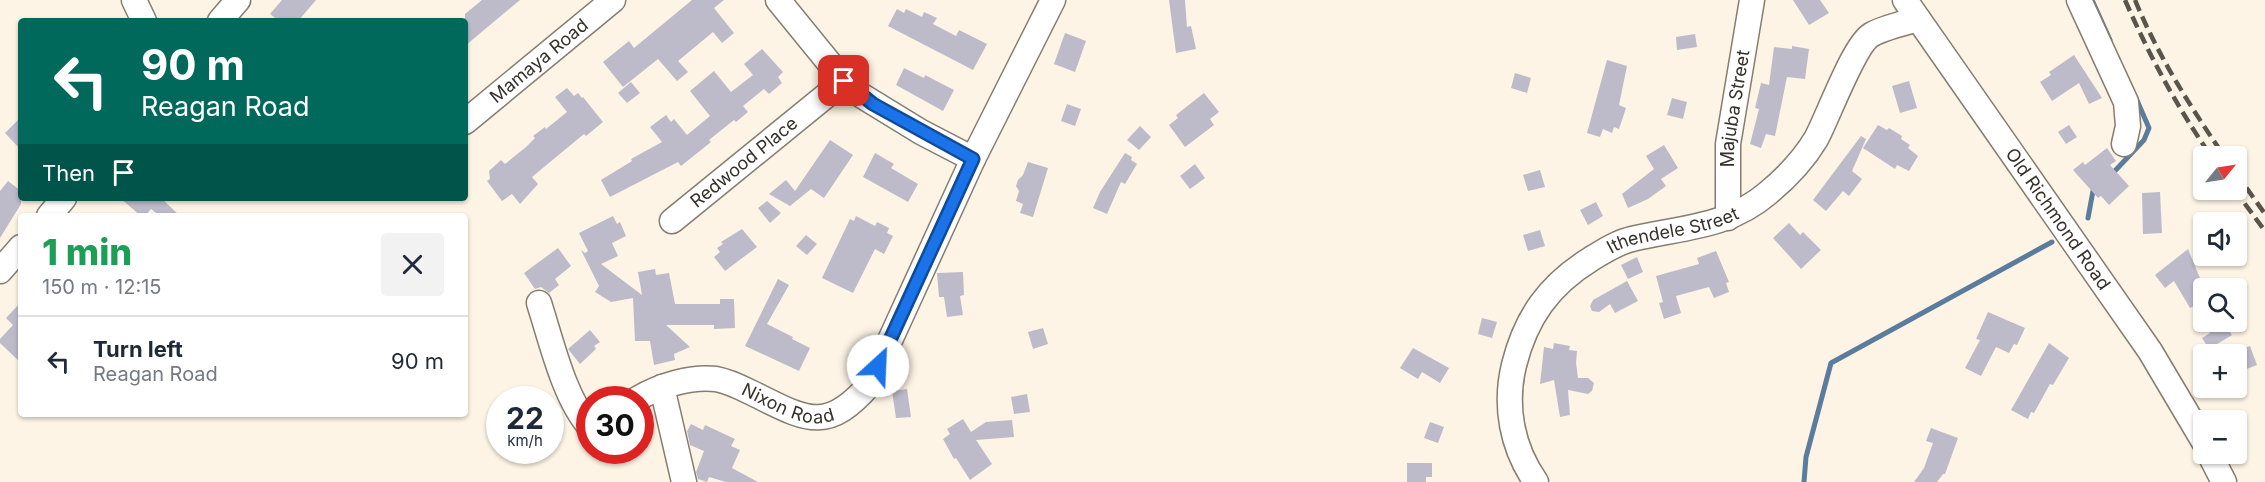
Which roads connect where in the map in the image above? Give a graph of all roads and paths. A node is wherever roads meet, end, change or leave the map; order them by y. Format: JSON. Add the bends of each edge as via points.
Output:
{"nodes":[{"id":1,"x":134,"y":0,"type":"edge"},
{"id":2,"x":238,"y":0,"type":"edge"},
{"id":3,"x":613,"y":0,"type":"edge"},
{"id":4,"x":778,"y":0,"type":"edge"},
{"id":5,"x":1053,"y":0,"type":"edge"},
{"id":6,"x":1752,"y":0,"type":"edge"},
{"id":7,"x":2079,"y":0,"type":"edge"},
{"id":8,"x":1912,"y":9,"type":"edge"},
{"id":9,"x":143,"y":18,"type":"edge"},
{"id":10,"x":223,"y":18,"type":"edge"},
{"id":11,"x":844,"y":81,"type":"junction"},
{"id":12,"x":468,"y":120,"type":"edge"},
{"id":13,"x":2124,"y":144,"type":"dead end"},
{"id":14,"x":973,"y":159,"type":"junction"},
{"id":15,"x":62,"y":201,"type":"edge"},
{"id":16,"x":52,"y":213,"type":"edge"},
{"id":17,"x":1728,"y":218,"type":"junction"},
{"id":18,"x":672,"y":221,"type":"dead end"},
{"id":19,"x":18,"y":250,"type":"edge"},
{"id":20,"x":0,"y":271,"type":"edge"},
{"id":21,"x":539,"y":303,"type":"dead end"},
{"id":22,"x":662,"y":387,"type":"junction"},
{"id":23,"x":654,"y":391,"type":"edge"},
{"id":24,"x":576,"y":407,"type":"edge"},
{"id":25,"x":2193,"y":424,"type":"edge"},
{"id":26,"x":2215,"y":464,"type":"edge"},
{"id":27,"x":684,"y":482,"type":"edge"},
{"id":28,"x":1536,"y":482,"type":"edge"},
{"id":29,"x":2224,"y":482,"type":"edge"}],
"edges":[{"from":1,"to":9,"type":"street"},
{"from":2,"to":10,"type":"street"},
{"from":3,"to":12,"type":"street","name":"Mamaya Road"},
{"from":4,"to":11,"type":"street"},
{"from":5,"to":14,"type":"street","name":"Nixon Road"},
{"from":6,"to":17,"type":"street","name":"Majuba Street","via":[[1728,144]]},
{"from":7,"to":13,"type":"street","via":[[2126,102],[2128,126]]},
{"from":8,"to":17,"type":"street","name":"Ithendele Street","via":[[1870,35],[1857,51],[1815,140],[1786,177],[1768,194]]},
{"from":8,"to":25,"type":"street","name":"Old Richmond Road","via":[[2144,342]]},
{"from":11,"to":14,"type":"street","via":[[873,104]]},
{"from":11,"to":18,"type":"street","name":"Redwood Place"},
{"from":14,"to":22,"type":"street","name":"Nixon Road","via":[[870,384],[854,402],[821,417],[801,416],[717,379],[691,379]]},
{"from":15,"to":16,"type":"street"},
{"from":17,"to":28,"type":"street","name":"Ithendele Street","via":[[1630,239],[1601,252],[1572,271],[1537,309],[1518,347],[1508,401],[1514,435],[1525,466]]},
{"from":19,"to":20,"type":"street"},
{"from":21,"to":24,"type":"street"},
{"from":22,"to":23,"type":"street","name":"Nixon Road"},
{"from":22,"to":27,"type":"street"},
{"from":26,"to":29,"type":"street"}]}
